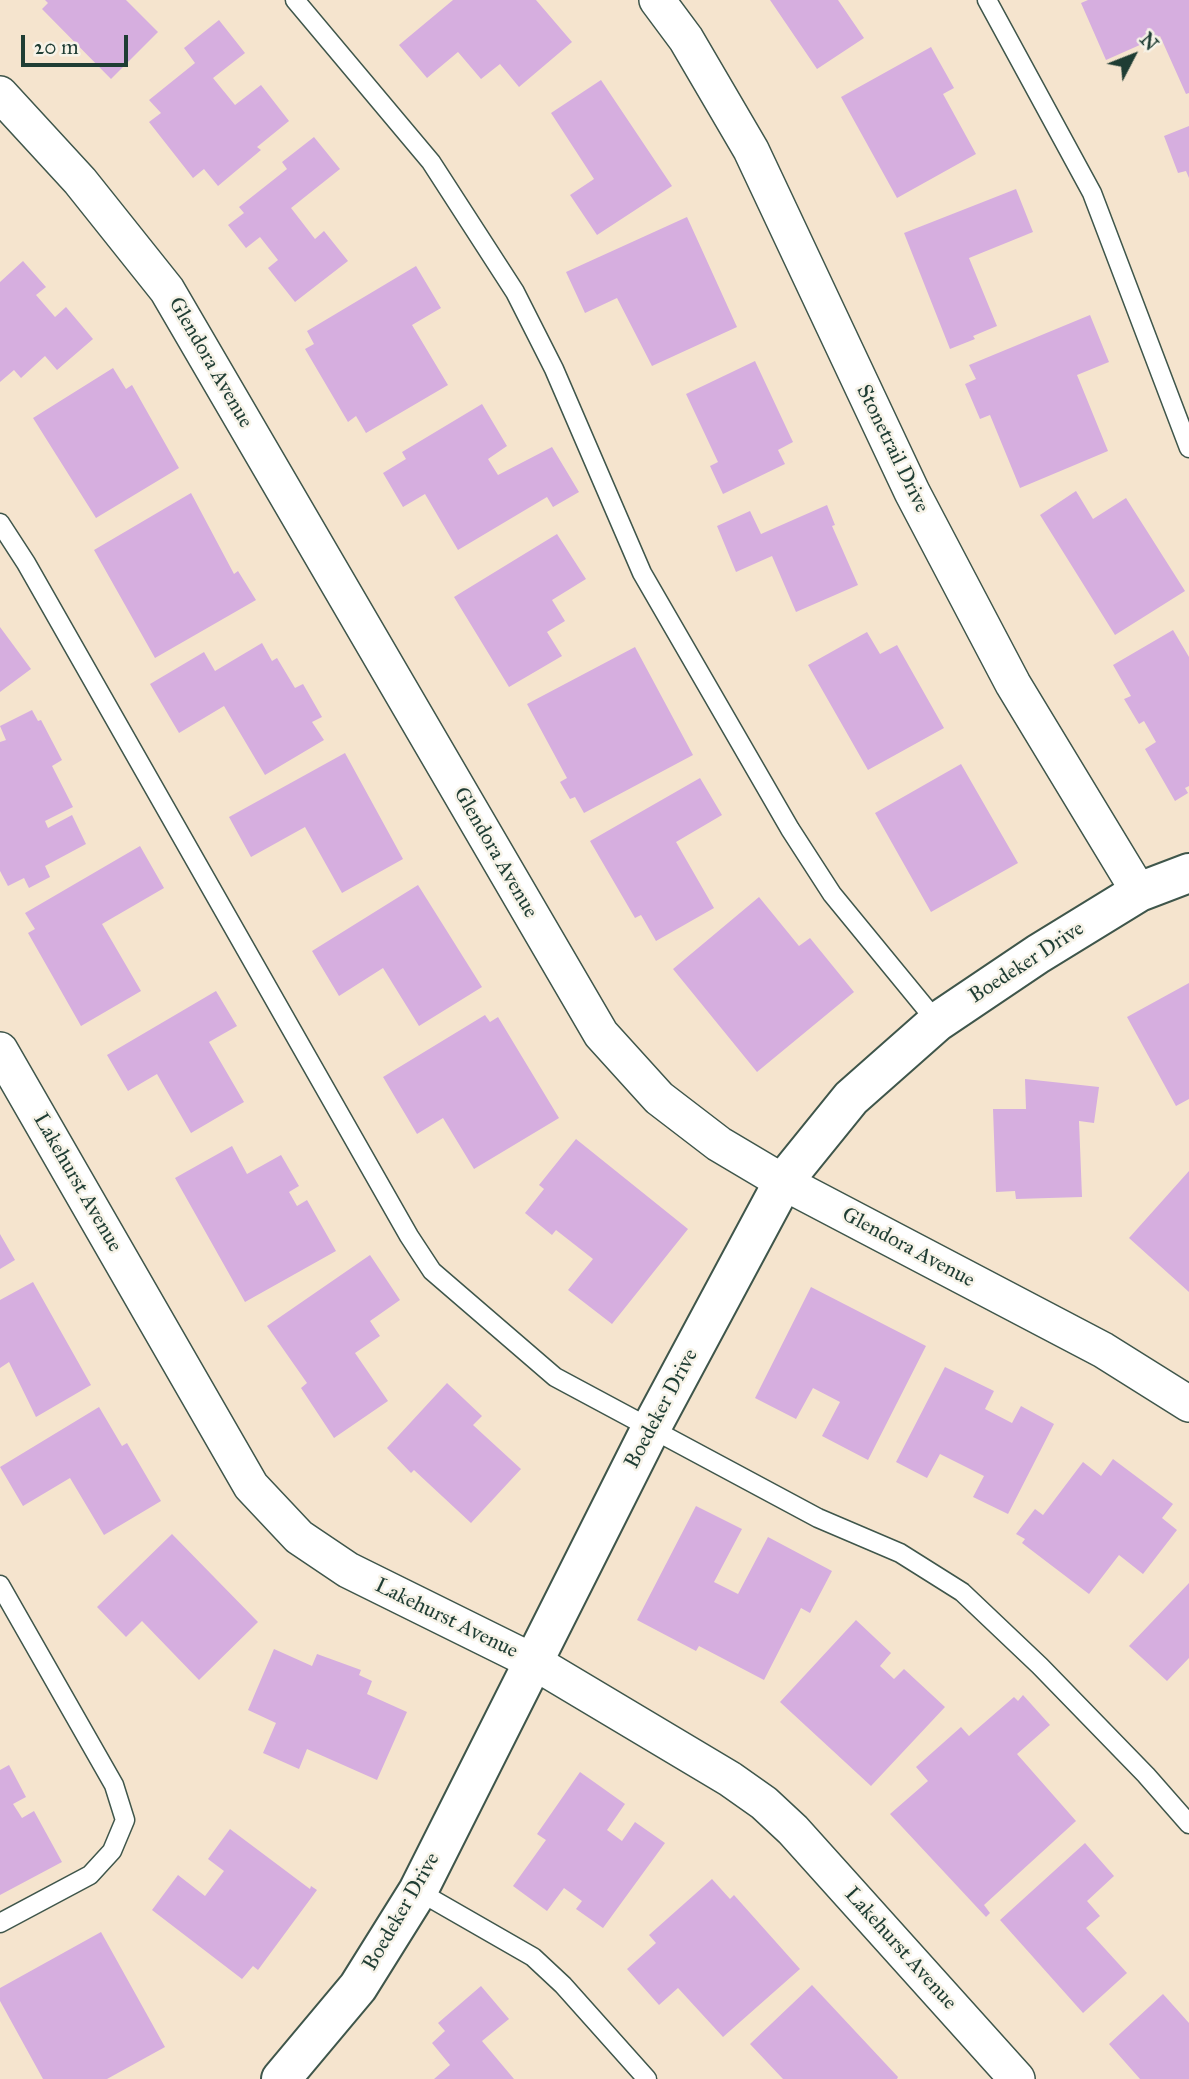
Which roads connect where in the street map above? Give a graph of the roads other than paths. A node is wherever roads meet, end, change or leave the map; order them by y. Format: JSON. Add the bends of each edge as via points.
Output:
{"nodes":[{"id":1,"x":295,"y":0,"type":"edge"},
{"id":2,"x":657,"y":0,"type":"edge"},
{"id":3,"x":987,"y":0,"type":"edge"},
{"id":4,"x":0,"y":94,"type":"edge"},
{"id":5,"x":1189,"y":448,"type":"edge"},
{"id":6,"x":0,"y":523,"type":"edge"},
{"id":7,"x":1189,"y":873,"type":"edge"},
{"id":8,"x":1139,"y":892,"type":"junction"},
{"id":9,"x":937,"y":1022,"type":"junction"},
{"id":10,"x":0,"y":1049,"type":"edge"},
{"id":11,"x":783,"y":1182,"type":"junction"},
{"id":12,"x":1189,"y":1404,"type":"edge"},
{"id":13,"x":650,"y":1430,"type":"junction"},
{"id":14,"x":0,"y":1585,"type":"edge"},
{"id":15,"x":534,"y":1662,"type":"junction"},
{"id":16,"x":1189,"y":1824,"type":"edge"},
{"id":17,"x":418,"y":1891,"type":"junction"},
{"id":18,"x":0,"y":1923,"type":"edge"},
{"id":19,"x":281,"y":2079,"type":"edge"},
{"id":20,"x":647,"y":2079,"type":"edge"},
{"id":21,"x":1017,"y":2079,"type":"edge"}],
"edges":[{"from":1,"to":9,"type":"lane","via":[[431,162],[515,292],[554,369],[648,585],[832,894]]},
{"from":2,"to":8,"type":"street","name":"Stonetrail Drive","via":[[686,39],[751,150],[912,492],[1013,684]]},
{"from":3,"to":5,"type":"lane","via":[[1092,193]]},
{"from":4,"to":11,"type":"street","name":"Glendora Avenue","via":[[80,181],[167,290],[601,1034],[659,1098],[719,1144]]},
{"from":6,"to":13,"type":"lane","via":[[432,1272],[555,1377]]},
{"from":7,"to":8,"type":"street","name":"Boedeker Drive"},
{"from":8,"to":9,"type":"street","name":"Boedeker Drive"},
{"from":9,"to":11,"type":"street","name":"Boedeker Drive","via":[[851,1098]]},
{"from":10,"to":15,"type":"street","name":"Lakehurst Avenue","via":[[251,1486],[299,1537],[348,1570]]},
{"from":11,"to":12,"type":"street","name":"Glendora Avenue","via":[[1102,1350]]},
{"from":11,"to":13,"type":"street","name":"Boedeker Drive"},
{"from":13,"to":15,"type":"street","name":"Boedeker Drive"},
{"from":13,"to":16,"type":"lane","via":[[818,1518],[900,1553],[962,1592],[1146,1774]]},
{"from":14,"to":18,"type":"lane","via":[[114,1785],[125,1820],[112,1851],[90,1875]]},
{"from":15,"to":17,"type":"street","name":"Boedeker Drive"},
{"from":15,"to":21,"type":"street","name":"Lakehurst Avenue","via":[[764,1802]]},
{"from":17,"to":19,"type":"street","name":"Boedeker Drive","via":[[358,1987]]},
{"from":17,"to":20,"type":"lane","via":[[533,1957]]}]}
